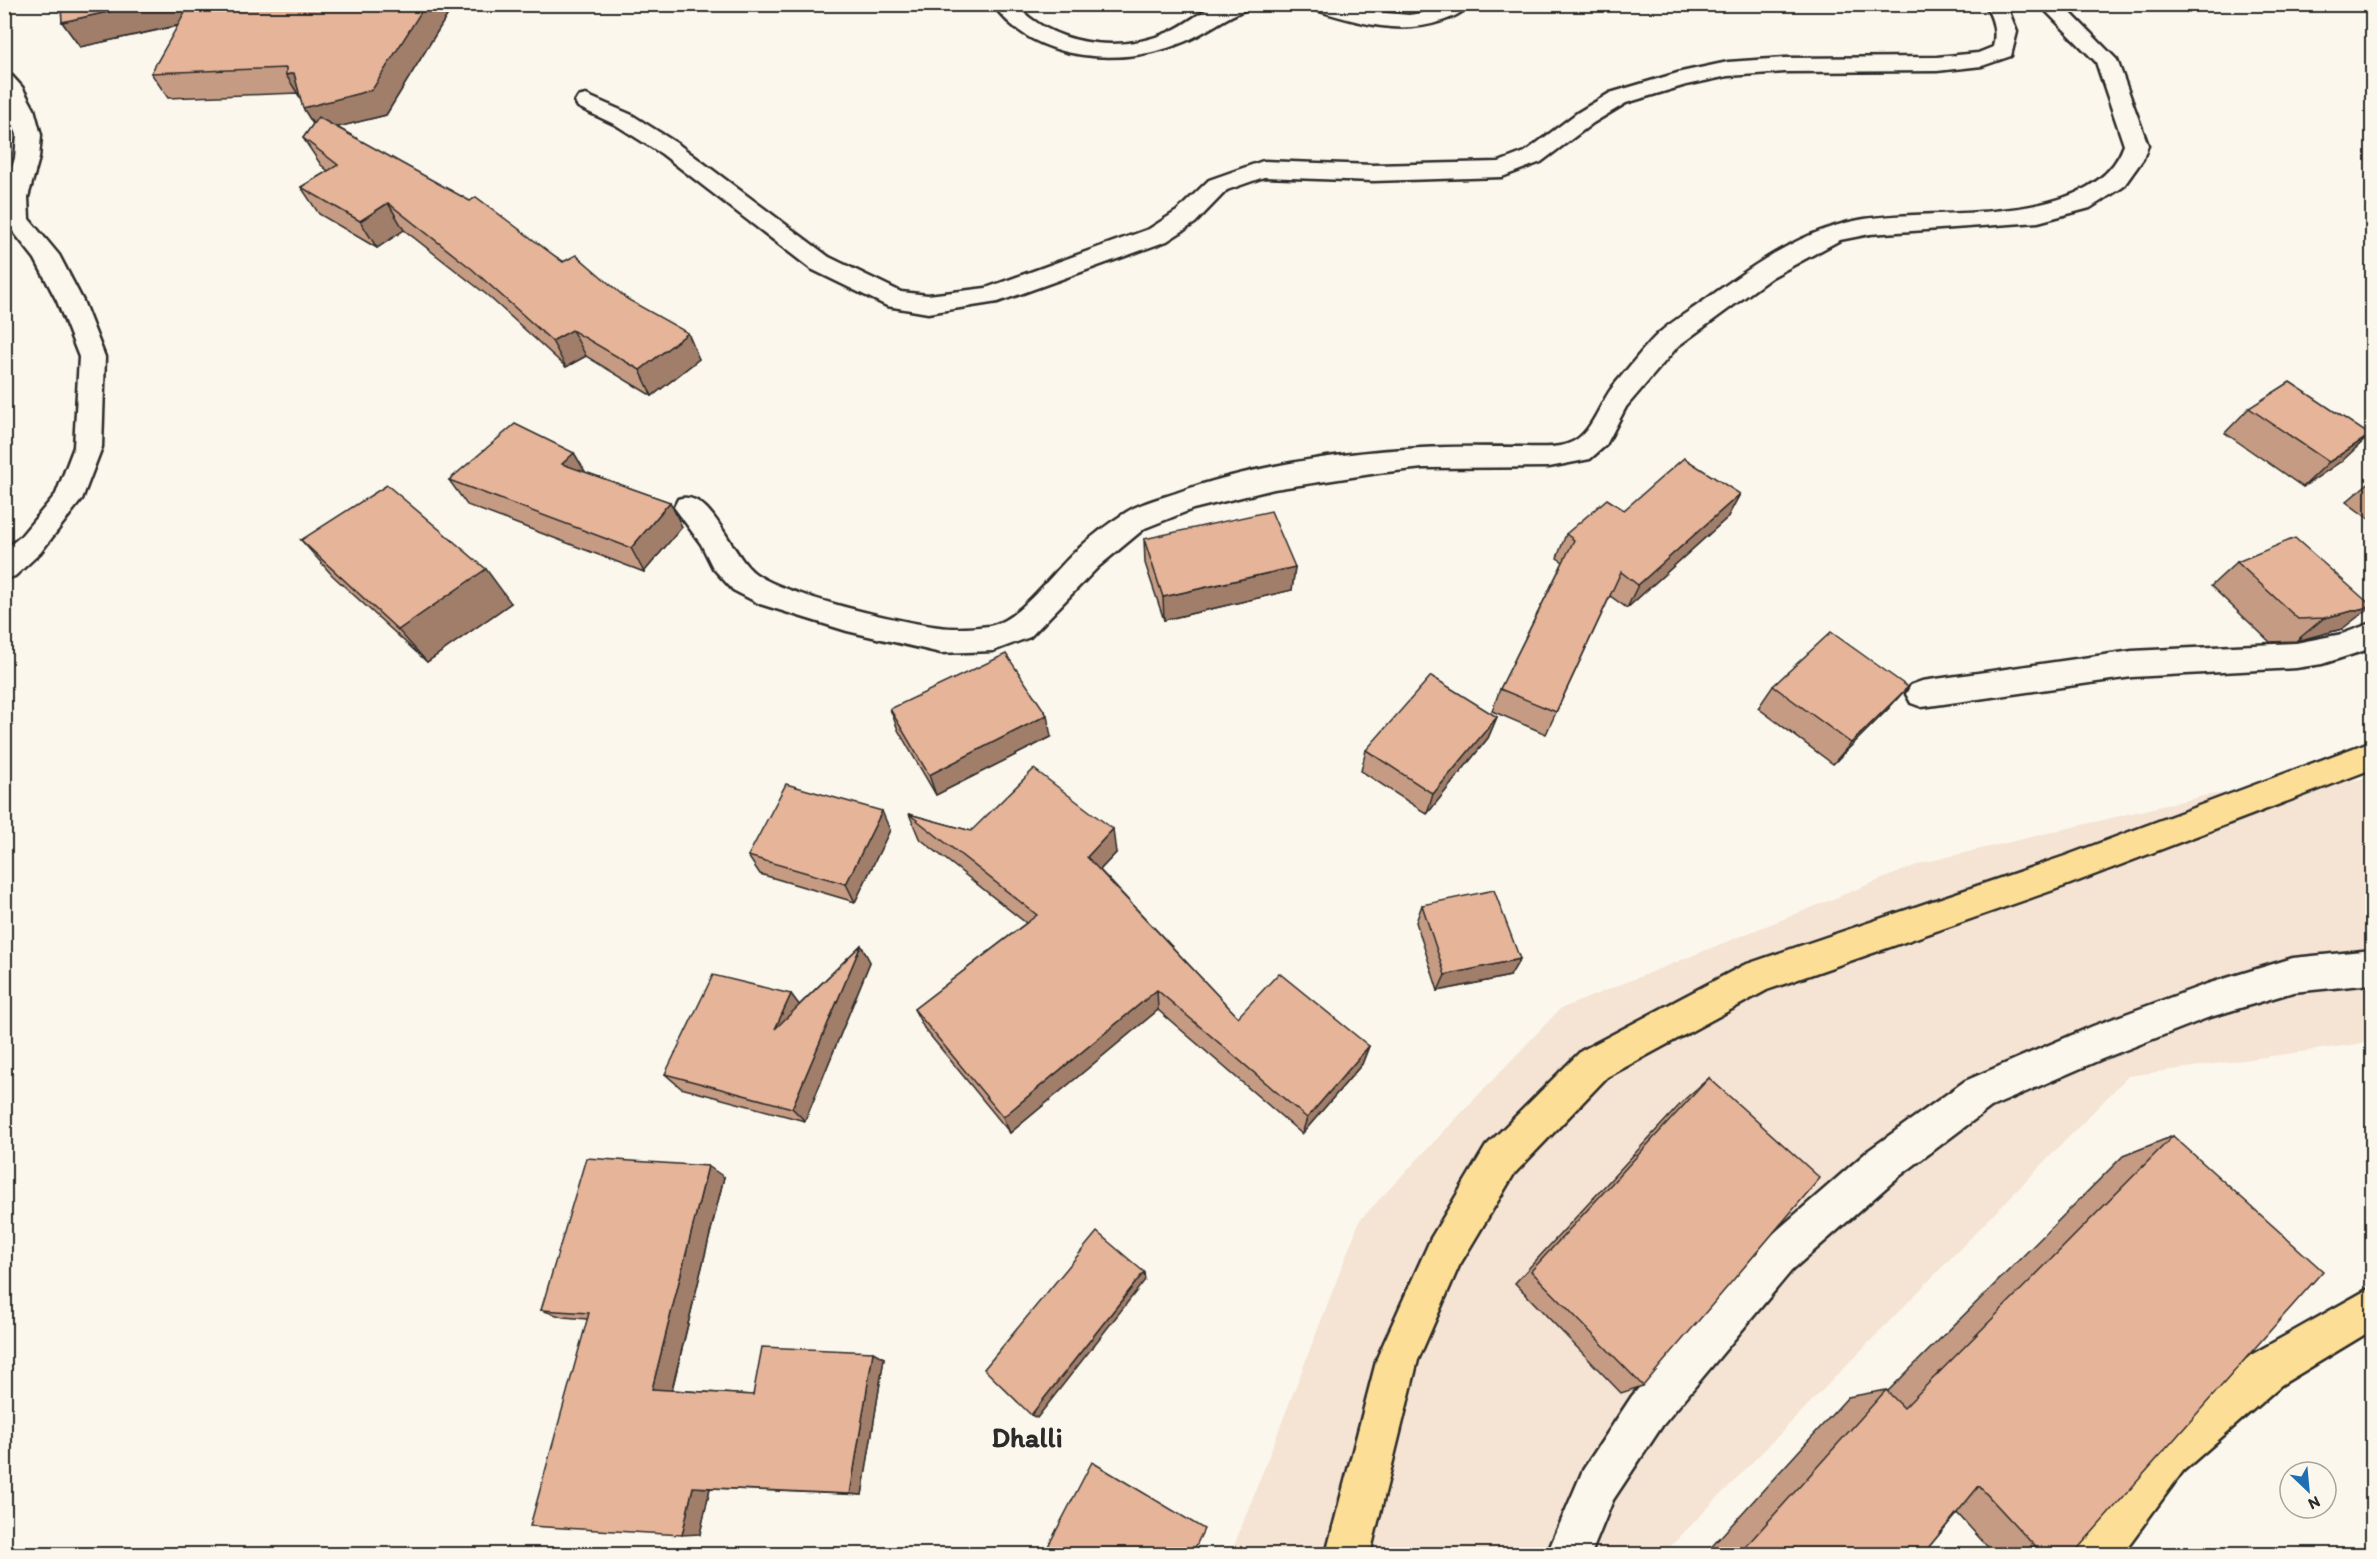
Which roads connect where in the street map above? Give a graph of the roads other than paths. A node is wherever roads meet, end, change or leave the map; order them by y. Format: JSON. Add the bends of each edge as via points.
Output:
{"nodes":[{"id":1,"x":1003,"y":4,"type":"edge"},
{"id":2,"x":1239,"y":4,"type":"edge"},
{"id":3,"x":1321,"y":4,"type":"edge"},
{"id":4,"x":1459,"y":4,"type":"edge"},
{"id":5,"x":1995,"y":4,"type":"edge"},
{"id":6,"x":2049,"y":4,"type":"edge"},
{"id":7,"x":4,"y":81,"type":"edge"},
{"id":8,"x":586,"y":102,"type":"dead end"},
{"id":9,"x":688,"y":507,"type":"dead end"},
{"id":10,"x":4,"y":568,"type":"edge"},
{"id":11,"x":2373,"y":635,"type":"edge"},
{"id":12,"x":1922,"y":694,"type":"dead end"},
{"id":13,"x":2373,"y":755,"type":"edge"},
{"id":14,"x":2373,"y":967,"type":"edge"},
{"id":15,"x":2373,"y":1307,"type":"edge"},
{"id":16,"x":1348,"y":1554,"type":"edge"},
{"id":17,"x":1569,"y":1554,"type":"edge"},
{"id":18,"x":2095,"y":1554,"type":"edge"}],
"edges":[{"from":1,"to":2,"type":"street","via":[[1020,24],[1044,37],[1098,50],[1170,40]]},
{"from":3,"to":4,"type":"street","via":[[1394,24],[1421,21]]},
{"from":5,"to":8,"type":"street","via":[[2004,17],[2008,35],[2002,51],[1982,59],[1937,64],[1773,66],[1728,69],[1682,79],[1618,98],[1533,157],[1502,169],[1373,172],[1293,168],[1240,175],[1218,185],[1186,217],[1158,235],[989,296],[928,304],[896,300],[820,263],[670,149]]},
{"from":6,"to":9,"type":"street","via":[[2106,60],[2128,117],[2136,145],[2114,182],[2081,202],[2038,214],[1870,226],[1824,238],[1762,271],[1669,339],[1616,401],[1596,438],[1580,452],[1549,457],[1378,462],[1274,478],[1187,500],[1135,520],[1087,559],[1019,628],[993,638],[941,640],[847,620],[771,595],[744,582]]},
{"from":7,"to":10,"type":"street","via":[[22,109],[29,135],[16,197],[18,221],[46,255],[92,357],[88,447],[68,499],[30,545]]},
{"from":11,"to":12,"type":"street","via":[[2349,647],[2321,652],[2161,661]]},
{"from":13,"to":16,"type":"main road","via":[[2065,871],[1757,977],[1594,1064],[1500,1160],[1445,1252],[1398,1358]]},
{"from":14,"to":17,"type":"street","via":[[2293,975],[2207,1001],[2093,1044],[1978,1094],[1883,1164],[1778,1256],[1647,1411],[1598,1485]]},
{"from":15,"to":18,"type":"main road","via":[[2266,1370],[2168,1456]]}]}
